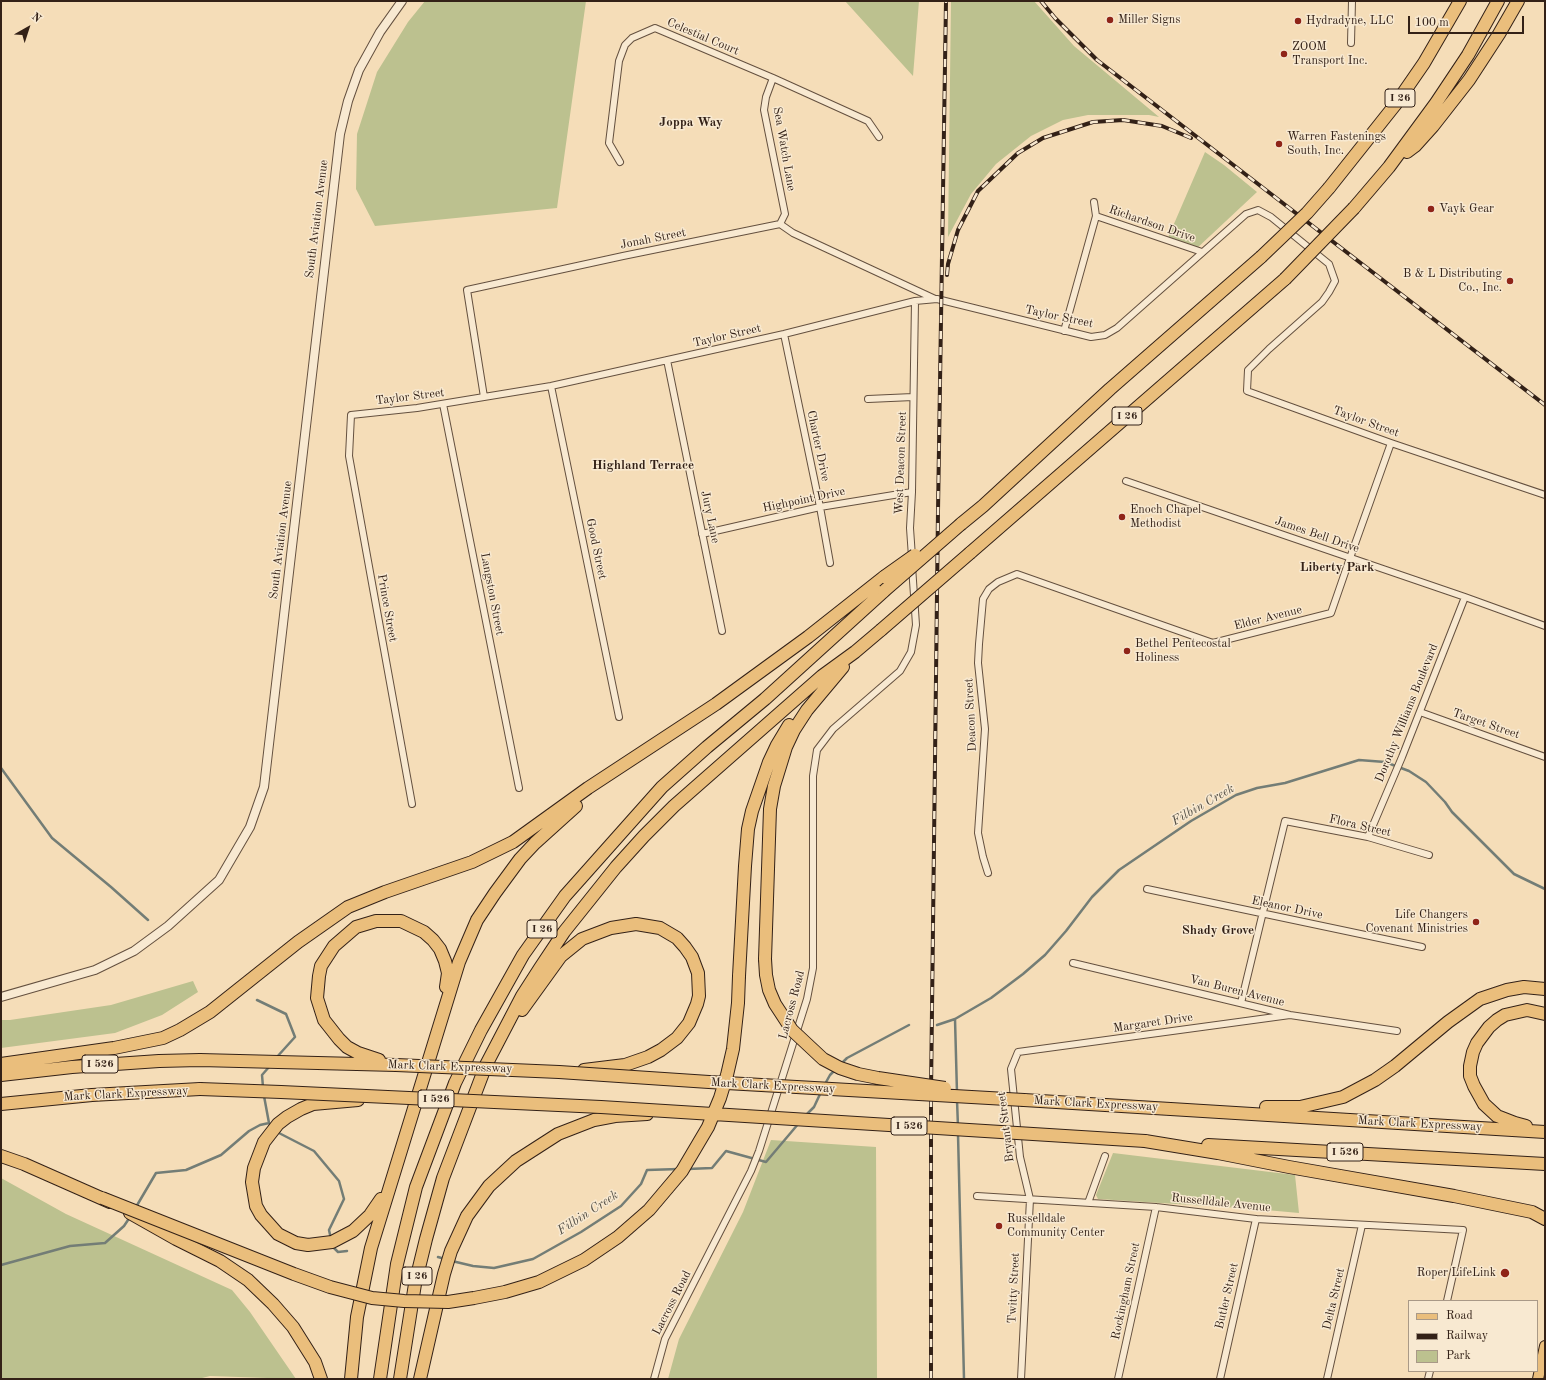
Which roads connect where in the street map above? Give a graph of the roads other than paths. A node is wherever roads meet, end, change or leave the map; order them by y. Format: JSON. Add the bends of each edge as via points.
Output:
{"nodes":[{"id":1,"x":402,"y":1,"type":"edge"},
{"id":2,"x":1352,"y":1,"type":"edge"},
{"id":3,"x":1452,"y":1,"type":"edge"},
{"id":4,"x":1460,"y":1,"type":"edge"},
{"id":5,"x":1498,"y":1,"type":"edge"},
{"id":6,"x":1518,"y":1,"type":"edge"},
{"id":7,"x":1351,"y":43,"type":"dead end"},
{"id":8,"x":1424,"y":63,"type":"junction"},
{"id":9,"x":773,"y":78,"type":"junction"},
{"id":10,"x":879,"y":137,"type":"dead end"},
{"id":11,"x":620,"y":162,"type":"dead end"},
{"id":12,"x":1389,"y":167,"type":"junction"},
{"id":13,"x":1094,"y":202,"type":"dead end"},
{"id":14,"x":1096,"y":216,"type":"junction"},
{"id":15,"x":780,"y":224,"type":"junction"},
{"id":16,"x":1202,"y":252,"type":"junction"},
{"id":17,"x":937,"y":299,"type":"junction"},
{"id":18,"x":915,"y":301,"type":"junction"},
{"id":19,"x":1064,"y":331,"type":"junction"},
{"id":20,"x":784,"y":334,"type":"junction"},
{"id":21,"x":667,"y":360,"type":"junction"},
{"id":22,"x":551,"y":386,"type":"junction"},
{"id":23,"x":484,"y":397,"type":"junction"},
{"id":24,"x":913,"y":397,"type":"junction"},
{"id":25,"x":868,"y":399,"type":"dead end"},
{"id":26,"x":443,"y":404,"type":"junction"},
{"id":27,"x":350,"y":415,"type":"joint"},
{"id":28,"x":1391,"y":443,"type":"junction"},
{"id":29,"x":1126,"y":481,"type":"dead end"},
{"id":30,"x":912,"y":492,"type":"junction"},
{"id":31,"x":1545,"y":495,"type":"edge"},
{"id":32,"x":820,"y":507,"type":"junction"},
{"id":33,"x":961,"y":524,"type":"junction"},
{"id":34,"x":702,"y":534,"type":"junction"},
{"id":35,"x":1350,"y":558,"type":"junction"},
{"id":36,"x":830,"y":563,"type":"dead end"},
{"id":37,"x":1017,"y":574,"type":"joint"},
{"id":38,"x":1465,"y":597,"type":"junction"},
{"id":39,"x":916,"y":624,"type":"joint"},
{"id":40,"x":1545,"y":626,"type":"edge"},
{"id":41,"x":722,"y":631,"type":"dead end"},
{"id":42,"x":855,"y":652,"type":"junction"},
{"id":43,"x":834,"y":678,"type":"junction"},
{"id":44,"x":1420,"y":712,"type":"junction"},
{"id":45,"x":619,"y":717,"type":"dead end"},
{"id":46,"x":1545,"y":757,"type":"edge"},
{"id":47,"x":626,"y":764,"type":"junction"},
{"id":48,"x":519,"y":788,"type":"dead end"},
{"id":49,"x":412,"y":804,"type":"dead end"},
{"id":50,"x":1368,"y":837,"type":"junction"},
{"id":51,"x":1430,"y":855,"type":"dead end"},
{"id":52,"x":988,"y":873,"type":"dead end"},
{"id":53,"x":1147,"y":889,"type":"dead end"},
{"id":54,"x":1262,"y":914,"type":"junction"},
{"id":55,"x":1422,"y":947,"type":"dead end"},
{"id":56,"x":1074,"y":963,"type":"dead end"},
{"id":57,"x":1545,"y":984,"type":"edge"},
{"id":58,"x":43,"y":986,"type":"junction"},
{"id":59,"x":1524,"y":987,"type":"junction"},
{"id":60,"x":1545,"y":989,"type":"edge"},
{"id":61,"x":1,"y":991,"type":"edge"},
{"id":62,"x":1,"y":997,"type":"edge"},
{"id":63,"x":1241,"y":1002,"type":"junction"},
{"id":64,"x":442,"y":1014,"type":"junction"},
{"id":65,"x":1545,"y":1014,"type":"edge"},
{"id":66,"x":1290,"y":1015,"type":"junction"},
{"id":67,"x":1397,"y":1031,"type":"dead end"},
{"id":68,"x":497,"y":1043,"type":"junction"},
{"id":69,"x":1018,"y":1052,"type":"joint"},
{"id":70,"x":1,"y":1064,"type":"edge"},
{"id":71,"x":396,"y":1065,"type":"junction"},
{"id":72,"x":559,"y":1072,"type":"junction"},
{"id":73,"x":1,"y":1075,"type":"edge"},
{"id":74,"x":396,"y":1097,"type":"junction"},
{"id":75,"x":1024,"y":1100,"type":"junction"},
{"id":76,"x":1,"y":1104,"type":"edge"},
{"id":77,"x":1191,"y":1109,"type":"junction"},
{"id":78,"x":672,"y":1112,"type":"junction"},
{"id":79,"x":1545,"y":1131,"type":"edge"},
{"id":80,"x":1145,"y":1141,"type":"junction"},
{"id":81,"x":1,"y":1156,"type":"edge"},
{"id":82,"x":1105,"y":1156,"type":"dead end"},
{"id":83,"x":1545,"y":1164,"type":"edge"},
{"id":84,"x":391,"y":1180,"type":"junction"},
{"id":85,"x":977,"y":1196,"type":"dead end"},
{"id":86,"x":102,"y":1198,"type":"junction"},
{"id":87,"x":1030,"y":1199,"type":"junction"},
{"id":88,"x":1088,"y":1203,"type":"junction"},
{"id":89,"x":1156,"y":1207,"type":"junction"},
{"id":90,"x":1256,"y":1219,"type":"junction"},
{"id":91,"x":1545,"y":1219,"type":"edge"},
{"id":92,"x":1362,"y":1224,"type":"junction"},
{"id":93,"x":1446,"y":1300,"type":"edge"},
{"id":94,"x":1545,"y":1346,"type":"edge"},
{"id":95,"x":321,"y":1379,"type":"edge"},
{"id":96,"x":351,"y":1379,"type":"edge"},
{"id":97,"x":380,"y":1379,"type":"edge"},
{"id":98,"x":400,"y":1379,"type":"edge"},
{"id":99,"x":420,"y":1379,"type":"edge"},
{"id":100,"x":654,"y":1379,"type":"edge"},
{"id":101,"x":1020,"y":1379,"type":"edge"},
{"id":102,"x":1118,"y":1379,"type":"edge"},
{"id":103,"x":1220,"y":1379,"type":"edge"},
{"id":104,"x":1327,"y":1379,"type":"edge"},
{"id":105,"x":1538,"y":1379,"type":"edge"}],
"edges":[{"from":1,"to":58,"type":"street","name":"South Aviation Avenue","via":[[380,32],[359,70],[340,134],[264,787],[250,827],[219,880],[168,926],[134,951],[95,970]]},
{"from":2,"to":7,"type":"street"},
{"from":3,"to":8,"type":"highway"},
{"from":4,"to":8,"type":"highway","number":"I 26"},
{"from":5,"to":12,"type":"highway","number":"I 26","via":[[1460,67]]},
{"from":6,"to":12,"type":"highway","via":[[1484,57],[1451,102],[1415,146]]},
{"from":8,"to":33,"type":"highway","number":"I 26","bridge":true,"via":[[1395,105],[1307,213],[1262,257],[1110,389]]},
{"from":9,"to":10,"type":"street","name":"Celestial Court","via":[[868,121]]},
{"from":9,"to":11,"type":"street","name":"Celestial Court","via":[[655,28],[632,38],[625,45],[619,61],[609,143]]},
{"from":9,"to":15,"type":"street","name":"Sea Watch Lane","via":[[764,110],[785,214]]},
{"from":12,"to":42,"type":"highway","number":"I 26","bridge":true,"via":[[1354,208],[1285,279]]},
{"from":13,"to":14,"type":"street","name":"Richardson Drive"},
{"from":14,"to":16,"type":"street","name":"Richardson Drive"},
{"from":14,"to":19,"type":"street","name":"Richardson Drive"},
{"from":15,"to":17,"type":"street","via":[[793,233]]},
{"from":15,"to":23,"type":"street","name":"Jonah Street","via":[[467,290]]},
{"from":16,"to":19,"type":"street","name":"Taylor Street","via":[[1117,328],[1105,335],[1091,337]]},
{"from":16,"to":28,"type":"street","name":"Taylor Street","via":[[1246,214],[1258,210],[1272,217],[1329,264],[1335,281],[1329,292],[1322,302],[1248,370],[1247,391]]},
{"from":17,"to":18,"type":"street","name":"Taylor Street"},
{"from":17,"to":19,"type":"street","name":"Taylor Street"},
{"from":18,"to":20,"type":"street","name":"Taylor Street"},
{"from":18,"to":24,"type":"street","name":"West Deacon Street"},
{"from":20,"to":21,"type":"street","name":"Taylor Street"},
{"from":20,"to":32,"type":"street","name":"Charter Drive"},
{"from":21,"to":22,"type":"street","name":"Taylor Street"},
{"from":21,"to":34,"type":"street","name":"Jury Lane"},
{"from":22,"to":23,"type":"street","name":"Taylor Street"},
{"from":22,"to":45,"type":"street","name":"Good Street"},
{"from":23,"to":26,"type":"street","name":"Taylor Street"},
{"from":24,"to":25,"type":"street"},
{"from":24,"to":30,"type":"street","name":"West Deacon Street"},
{"from":26,"to":27,"type":"street","name":"Taylor Street"},
{"from":26,"to":48,"type":"street","name":"Langston Street"},
{"from":27,"to":49,"type":"street","name":"Prince Street","via":[[349,456]]},
{"from":28,"to":31,"type":"street","name":"Taylor Street"},
{"from":28,"to":35,"type":"street","name":"Elder Avenue"},
{"from":29,"to":35,"type":"street","name":"James Bell Drive"},
{"from":30,"to":32,"type":"street","name":"Highpoint Drive"},
{"from":30,"to":39,"type":"street","name":"West Deacon Street","via":[[910,528]]},
{"from":32,"to":34,"type":"street","name":"Highpoint Drive"},
{"from":32,"to":36,"type":"street","name":"Charter Drive"},
{"from":33,"to":47,"type":"highway","bridge":true,"via":[[884,577],[808,637],[716,704]]},
{"from":33,"to":97,"type":"highway","number":"I 26","bridge":true,"via":[[662,787],[565,896],[524,955],[480,1030],[455,1083],[416,1188],[397,1264]]},
{"from":34,"to":41,"type":"street","name":"Jury Lane"},
{"from":35,"to":37,"type":"street","name":"Elder Avenue","via":[[1331,613],[1213,643]]},
{"from":35,"to":38,"type":"street","name":"James Bell Drive"},
{"from":37,"to":52,"type":"street","name":"Deacon Street","via":[[989,589],[983,599],[979,636],[978,663],[985,729],[978,833]]},
{"from":38,"to":40,"type":"street","name":"James Bell Drive"},
{"from":38,"to":44,"type":"street","name":"Dorothy Williams Boulevard"},
{"from":39,"to":100,"type":"street","name":"Lacross Road","via":[[911,652],[900,671],[833,729],[817,750],[813,775],[813,968],[807,1000],[760,1151],[665,1339]]},
{"from":42,"to":43,"type":"highway"},
{"from":42,"to":68,"type":"highway","number":"I 26","via":[[822,676],[761,729],[644,836],[564,932],[522,996]]},
{"from":43,"to":75,"type":"highway","bridge":true,"via":[[794,730],[774,786],[770,809],[765,959],[769,990],[775,1004],[784,1019],[812,1050],[840,1068],[878,1078]]},
{"from":43,"to":86,"type":"highway","bridge":true,"via":[[809,699],[796,715],[777,746],[758,792],[746,852],[733,1049],[720,1098],[708,1127],[682,1171],[649,1210],[618,1237],[584,1260],[539,1282],[505,1292],[448,1302],[404,1301],[372,1298],[330,1287]]},
{"from":44,"to":46,"type":"street","name":"Target Street"},
{"from":44,"to":50,"type":"street","name":"Dorothy Williams Boulevard"},
{"from":47,"to":64,"type":"highway","via":[[520,859],[478,920],[459,962]]},
{"from":47,"to":70,"type":"highway","via":[[492,854],[348,907],[298,942],[210,1012],[180,1030],[163,1038],[121,1047]]},
{"from":50,"to":51,"type":"street","name":"Flora Street"},
{"from":50,"to":54,"type":"street","name":"Flora Street","via":[[1285,821]]},
{"from":53,"to":54,"type":"street","name":"Eleanor Drive"},
{"from":54,"to":55,"type":"street","name":"Eleanor Drive"},
{"from":54,"to":63,"type":"street"},
{"from":56,"to":63,"type":"street","name":"Van Buren Avenue"},
{"from":57,"to":59,"type":"highway"},
{"from":58,"to":61,"type":"street","name":"South Aviation Avenue"},
{"from":58,"to":62,"type":"street","name":"South Aviation Avenue"},
{"from":59,"to":60,"type":"highway"},
{"from":59,"to":77,"type":"highway","via":[[1480,999],[1395,1066],[1343,1097],[1300,1108]]},
{"from":63,"to":66,"type":"street","name":"Van Buren Avenue"},
{"from":64,"to":71,"type":"highway","via":[[448,973],[445,961],[433,940],[424,932],[401,921],[376,921],[356,928],[334,946],[321,966],[318,976],[317,998],[324,1020],[347,1047]]},
{"from":64,"to":84,"type":"highway"},
{"from":65,"to":79,"type":"highway","via":[[1527,1010],[1505,1015],[1489,1026],[1473,1052],[1470,1076],[1484,1104],[1491,1111],[1515,1123]]},
{"from":66,"to":67,"type":"street","name":"Van Buren Avenue"},
{"from":66,"to":69,"type":"street","name":"Margaret Drive"},
{"from":68,"to":72,"type":"highway","bridge":true,"via":[[561,956],[582,939],[625,925],[642,924],[660,928],[677,938],[696,964],[700,985],[697,1004],[689,1023],[677,1038],[648,1057],[625,1065]]},
{"from":68,"to":98,"type":"highway","number":"I 26","via":[[443,1178],[415,1284]]},
{"from":69,"to":87,"type":"street","name":"Bryant Street","via":[[1011,1069],[1020,1157]]},
{"from":71,"to":72,"type":"highway","name":"Mark Clark Expressway","number":"I 526","bridge":true},
{"from":71,"to":73,"type":"highway","name":"Mark Clark Expressway","number":"I 526","via":[[200,1060],[114,1063]]},
{"from":72,"to":75,"type":"highway","name":"Mark Clark Expressway","number":"I 526","bridge":true},
{"from":74,"to":76,"type":"highway","name":"Mark Clark Expressway","number":"I 526","bridge":true,"via":[[200,1089],[92,1095]]},
{"from":74,"to":78,"type":"highway","name":"Mark Clark Expressway","number":"I 526","bridge":true},
{"from":74,"to":84,"type":"highway","bridge":true,"via":[[313,1104],[287,1117],[264,1142],[254,1168],[252,1182],[256,1206],[261,1216],[278,1234],[296,1243],[308,1244],[332,1242],[353,1231],[370,1215]]},
{"from":75,"to":77,"type":"highway","name":"Mark Clark Expressway","number":"I 526"},
{"from":77,"to":79,"type":"highway","name":"Mark Clark Expressway","number":"I 526"},
{"from":78,"to":80,"type":"highway","name":"Mark Clark Expressway","number":"I 526","bridge":true},
{"from":78,"to":99,"type":"highway","bridge":true,"via":[[594,1120],[558,1134],[529,1152],[489,1186],[467,1216],[454,1242]]},
{"from":80,"to":83,"type":"highway","name":"Mark Clark Expressway","number":"I 526"},
{"from":80,"to":91,"type":"highway","via":[[1454,1196],[1532,1212]]},
{"from":81,"to":86,"type":"highway"},
{"from":82,"to":88,"type":"street"},
{"from":84,"to":96,"type":"highway","via":[[367,1265],[357,1317]]},
{"from":85,"to":87,"type":"street","name":"Russelldale Avenue"},
{"from":86,"to":95,"type":"highway","bridge":true,"via":[[220,1261],[248,1280],[284,1316],[303,1342]]},
{"from":87,"to":88,"type":"street","name":"Russelldale Avenue"},
{"from":87,"to":101,"type":"street","name":"Twitty Street"},
{"from":88,"to":89,"type":"street","name":"Russelldale Avenue"},
{"from":89,"to":90,"type":"street","name":"Russelldale Avenue"},
{"from":89,"to":102,"type":"street","name":"Rockingham Street"},
{"from":90,"to":92,"type":"street","name":"Russelldale Avenue"},
{"from":90,"to":103,"type":"street","name":"Butler Street"},
{"from":92,"to":93,"type":"street","name":"Russelldale Avenue","via":[[1463,1230]]},
{"from":92,"to":104,"type":"street","name":"Delta Street"},
{"from":94,"to":105,"type":"main road"}]}
